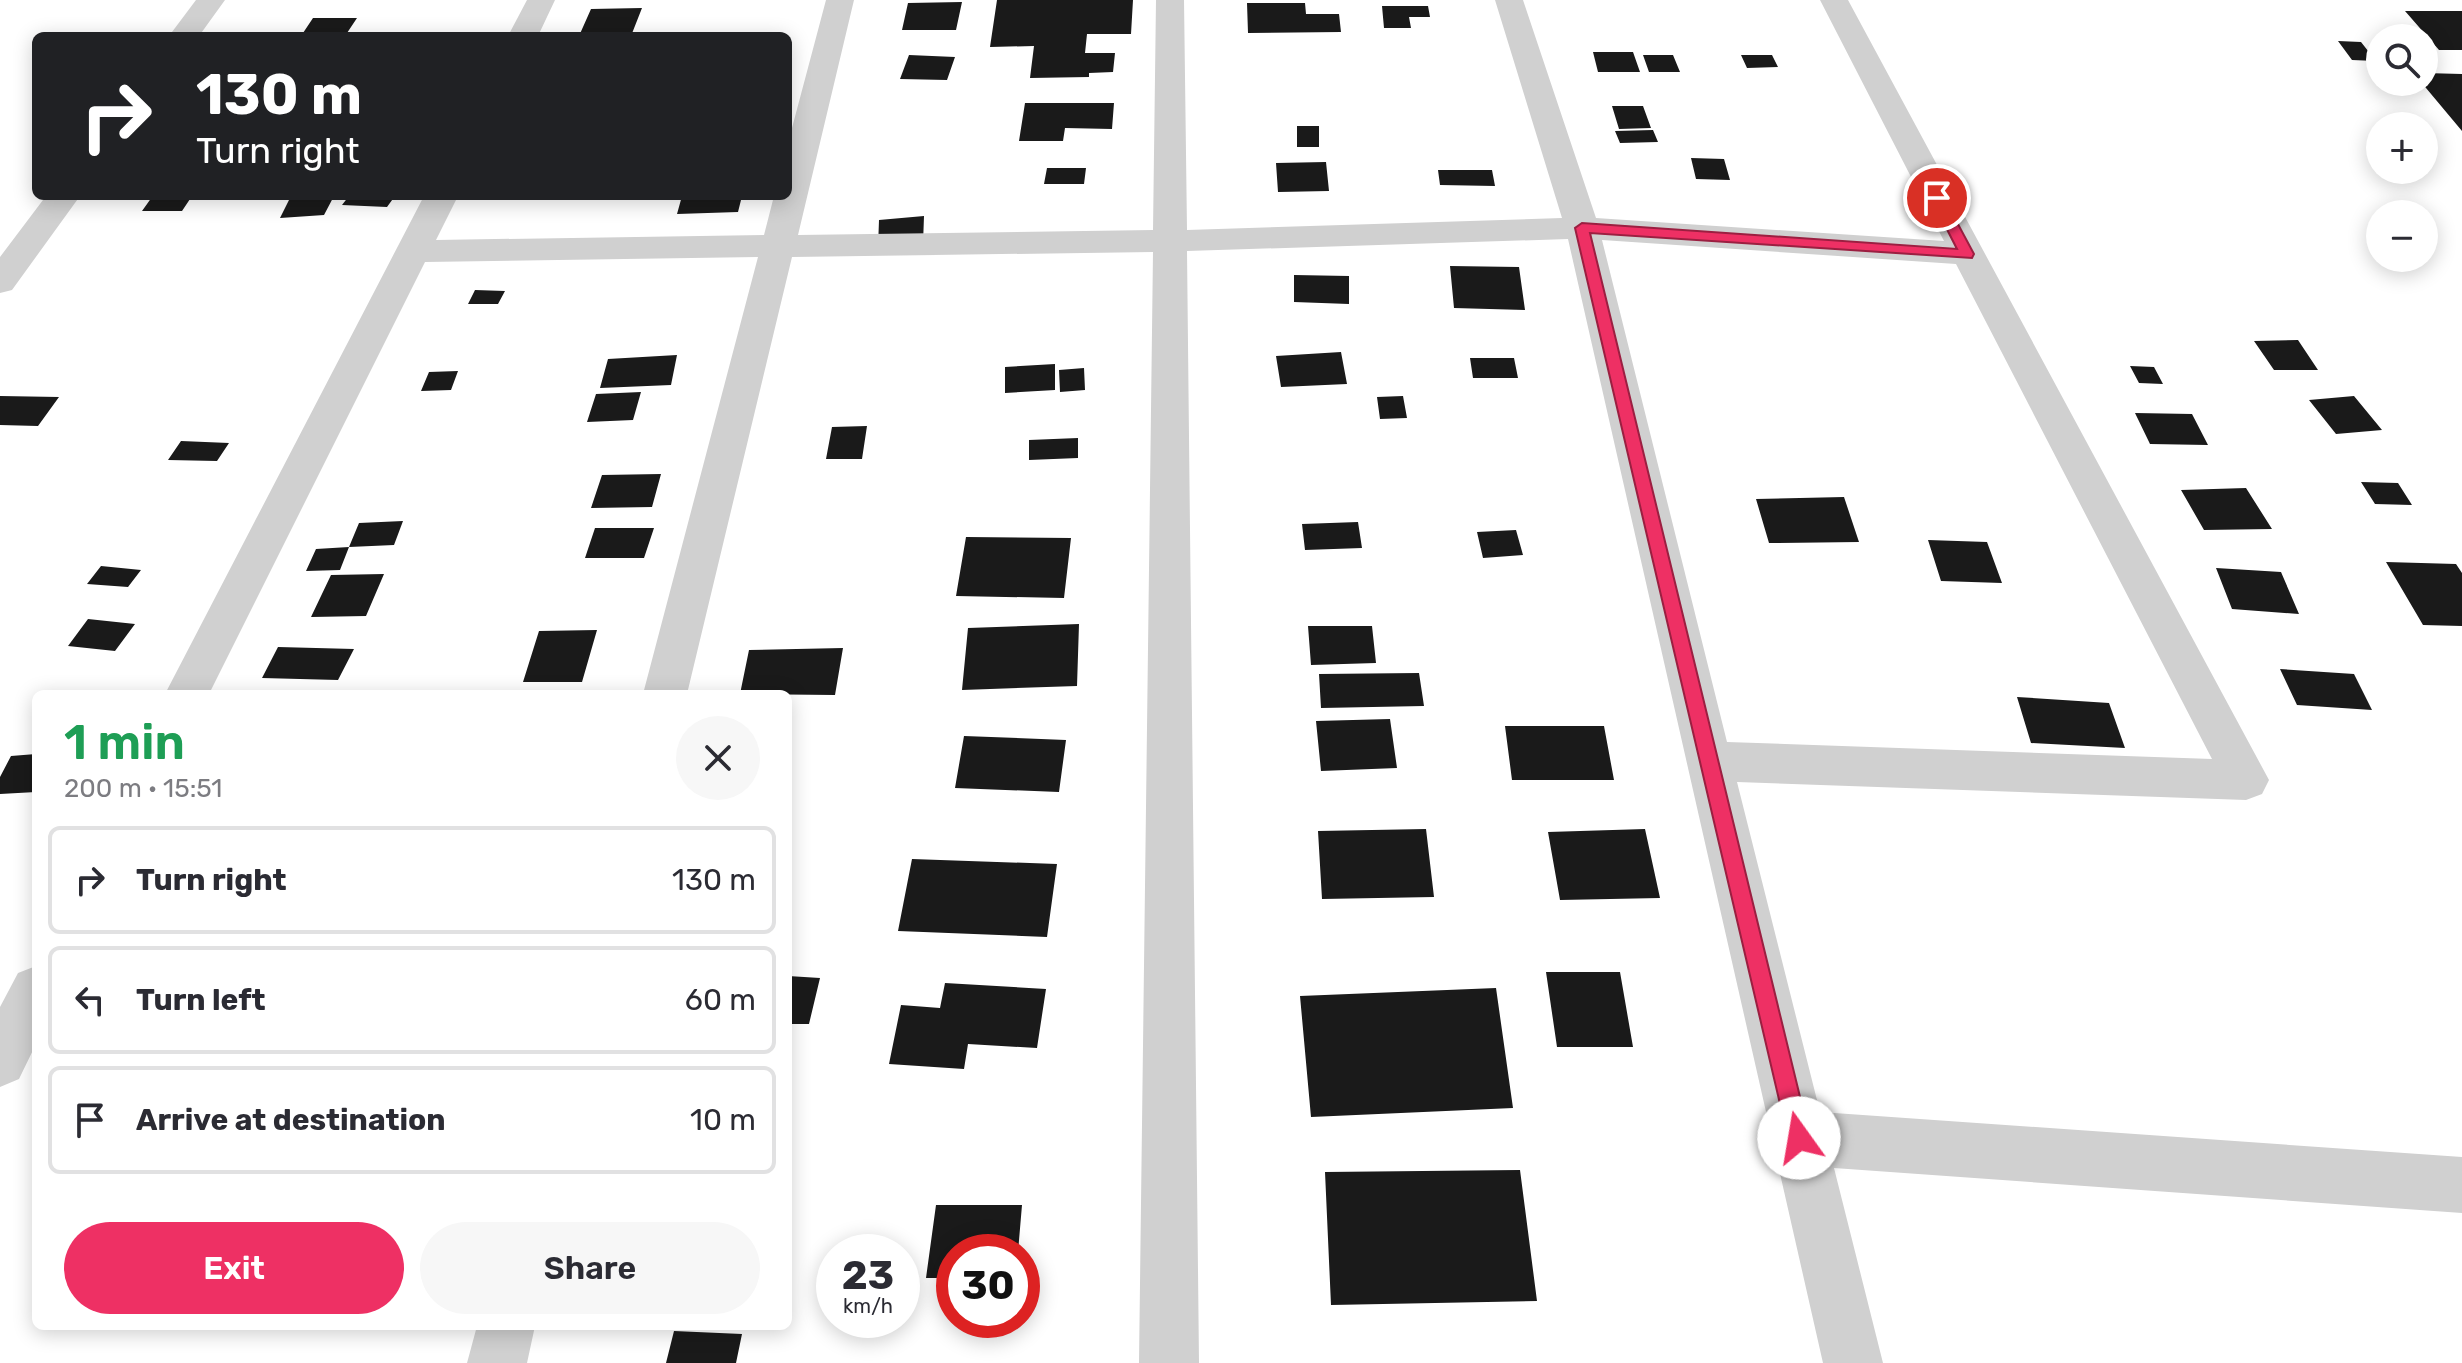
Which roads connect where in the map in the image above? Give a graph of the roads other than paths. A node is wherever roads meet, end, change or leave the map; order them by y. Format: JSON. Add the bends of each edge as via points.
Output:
{"nodes":[{"id":1,"x":211,"y":0,"type":"edge"},
{"id":2,"x":541,"y":0,"type":"edge"},
{"id":3,"x":840,"y":0,"type":"edge"},
{"id":4,"x":1170,"y":0,"type":"edge"},
{"id":5,"x":1509,"y":0,"type":"edge"},
{"id":6,"x":1834,"y":0,"type":"edge"},
{"id":7,"x":187,"y":32,"type":"edge"},
{"id":8,"x":525,"y":32,"type":"edge"},
{"id":9,"x":792,"y":192,"type":"edge"},
{"id":10,"x":60,"y":200,"type":"edge"},
{"id":11,"x":439,"y":200,"type":"edge"},
{"id":12,"x":790,"y":200,"type":"edge"},
{"id":13,"x":1582,"y":228,"type":"junction"},
{"id":14,"x":1170,"y":241,"type":"junction"},
{"id":15,"x":778,"y":248,"type":"junction"},
{"id":16,"x":413,"y":251,"type":"junction"},
{"id":17,"x":1967,"y":254,"type":"junction"},
{"id":18,"x":0,"y":282,"type":"edge"},
{"id":19,"x":189,"y":690,"type":"edge"},
{"id":20,"x":666,"y":690,"type":"edge"},
{"id":21,"x":1709,"y":761,"type":"junction"},
{"id":22,"x":32,"y":998,"type":"edge"},
{"id":23,"x":0,"y":1061,"type":"edge"},
{"id":24,"x":1799,"y":1138,"type":"junction"},
{"id":25,"x":2462,"y":1185,"type":"edge"},
{"id":26,"x":505,"y":1330,"type":"edge"},
{"id":27,"x":497,"y":1363,"type":"edge"},
{"id":28,"x":1169,"y":1363,"type":"edge"},
{"id":29,"x":1853,"y":1363,"type":"edge"}],
"edges":[{"from":1,"to":7,"type":"street"},
{"from":2,"to":8,"type":"street"},
{"from":3,"to":9,"type":"street"},
{"from":4,"to":14,"type":"street"},
{"from":5,"to":13,"type":"street"},
{"from":6,"to":17,"type":"street"},
{"from":10,"to":18,"type":"street"},
{"from":11,"to":16,"type":"street"},
{"from":12,"to":15,"type":"street"},
{"from":13,"to":14,"type":"street"},
{"from":13,"to":17,"type":"street"},
{"from":13,"to":21,"type":"street"},
{"from":14,"to":15,"type":"street"},
{"from":14,"to":28,"type":"street"},
{"from":15,"to":16,"type":"street"},
{"from":15,"to":20,"type":"street"},
{"from":16,"to":19,"type":"street"},
{"from":17,"to":21,"type":"street","via":[[2246,780]]},
{"from":21,"to":24,"type":"street"},
{"from":22,"to":23,"type":"street"},
{"from":24,"to":25,"type":"street"},
{"from":24,"to":29,"type":"street"},
{"from":26,"to":27,"type":"street"}]}
